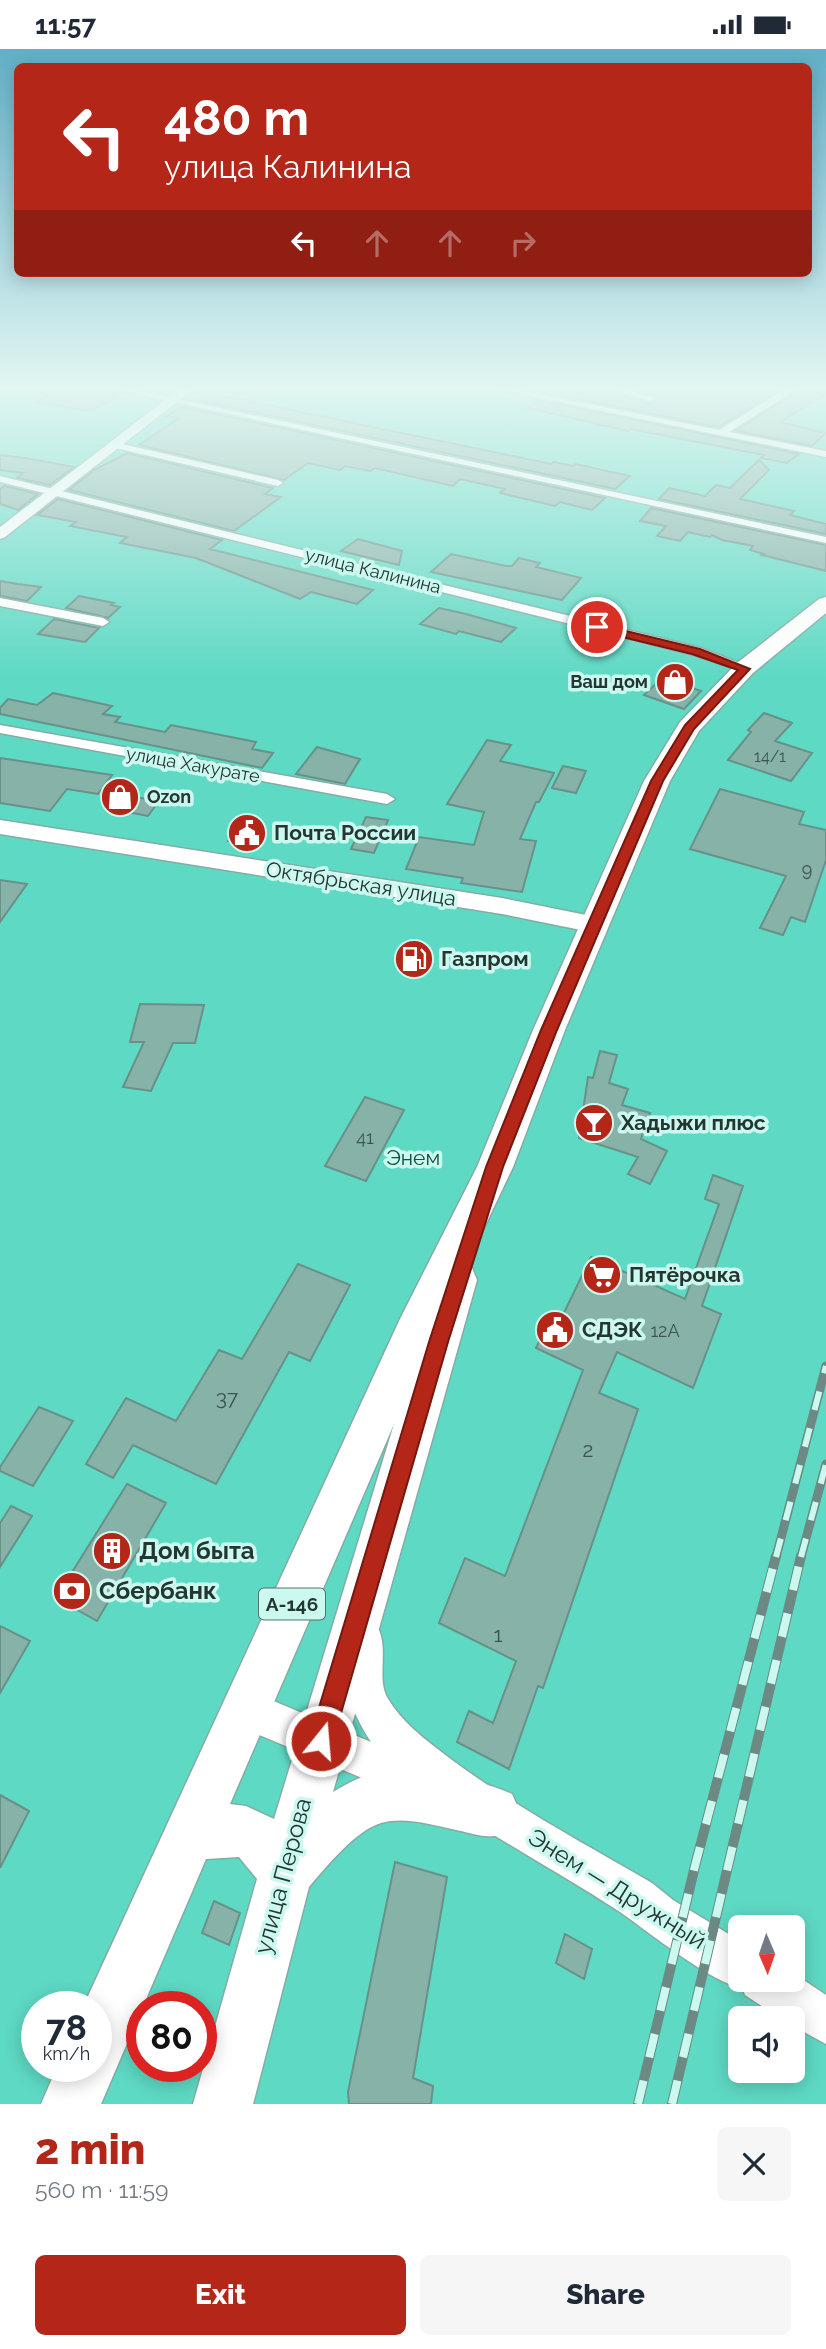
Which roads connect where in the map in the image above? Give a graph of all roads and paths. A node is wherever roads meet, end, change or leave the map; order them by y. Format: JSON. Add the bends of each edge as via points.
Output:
{"nodes":[{"id":1,"x":27,"y":486,"type":"edge"},
{"id":2,"x":63,"y":486,"type":"edge"},
{"id":3,"x":571,"y":486,"type":"edge"},
{"id":4,"x":54,"y":493,"type":"junction"},
{"id":5,"x":0,"y":534,"type":"edge"},
{"id":6,"x":826,"y":540,"type":"edge"},
{"id":7,"x":0,"y":602,"type":"edge"},
{"id":8,"x":826,"y":603,"type":"edge"},
{"id":9,"x":103,"y":622,"type":"dead end"},
{"id":10,"x":745,"y":669,"type":"junction"},
{"id":11,"x":0,"y":729,"type":"edge"},
{"id":12,"x":387,"y":799,"type":"dead end"},
{"id":13,"x":0,"y":827,"type":"edge"},
{"id":14,"x":596,"y":925,"type":"junction"},
{"id":15,"x":495,"y":1167,"type":"junction"},
{"id":16,"x":369,"y":1580,"type":"junction"},
{"id":17,"x":245,"y":1709,"type":"junction"},
{"id":18,"x":321,"y":1741,"type":"junction"},
{"id":19,"x":494,"y":1812,"type":"junction"},
{"id":20,"x":187,"y":1838,"type":"junction"},
{"id":21,"x":283,"y":1875,"type":"junction"},
{"id":22,"x":728,"y":1959,"type":"edge"},
{"id":23,"x":781,"y":1992,"type":"edge"},
{"id":24,"x":112,"y":2009,"type":"edge"},
{"id":25,"x":826,"y":2021,"type":"edge"},
{"id":26,"x":81,"y":2082,"type":"edge"},
{"id":27,"x":71,"y":2104,"type":"edge"},
{"id":28,"x":223,"y":2104,"type":"edge"}],
"edges":[{"from":1,"to":4,"type":"street","name":"улица Калинина"},
{"from":2,"to":4,"type":"street"},
{"from":3,"to":6,"type":"street"},
{"from":4,"to":5,"type":"street"},
{"from":4,"to":10,"type":"street","name":"улица Калинина","via":[[696,651]]},
{"from":7,"to":9,"type":"street"},
{"from":8,"to":10,"type":"highway","name":"улица Перова","number":"А-146"},
{"from":10,"to":14,"type":"highway","name":"улица Перова","number":"А-146","via":[[689,727],[664,771]]},
{"from":11,"to":12,"type":"street","name":"улица Хакурате"},
{"from":13,"to":14,"type":"street","name":"Октябрьская улица"},
{"from":14,"to":15,"type":"highway","name":"улица Перова","number":"А-146"},
{"from":15,"to":16,"type":"highway","name":"улица Перова","number":"А-146"},
{"from":15,"to":17,"type":"highway","name":"улица Перова","number":"А-146","via":[[414,1332]]},
{"from":16,"to":18,"type":"highway","name":"улица Перова","number":"А-146"},
{"from":16,"to":19,"type":"street","via":[[365,1693],[370,1707],[412,1754]]},
{"from":17,"to":18,"type":"street"},
{"from":17,"to":20,"type":"highway","name":"улица Перова","number":"А-146"},
{"from":18,"to":19,"type":"street"},
{"from":18,"to":21,"type":"highway","name":"улица Перова","number":"А-146"},
{"from":19,"to":21,"type":"highway","via":[[396,1795],[376,1797],[346,1813]]},
{"from":19,"to":22,"type":"street","name":"Энем — Дружный"},
{"from":20,"to":21,"type":"highway","via":[[243,1829],[275,1855]]},
{"from":20,"to":24,"type":"highway","name":"улица Перова","number":"А-146"},
{"from":21,"to":28,"type":"highway","name":"улица Перова","number":"А-146"},
{"from":23,"to":25,"type":"street"},
{"from":26,"to":27,"type":"highway"}]}
